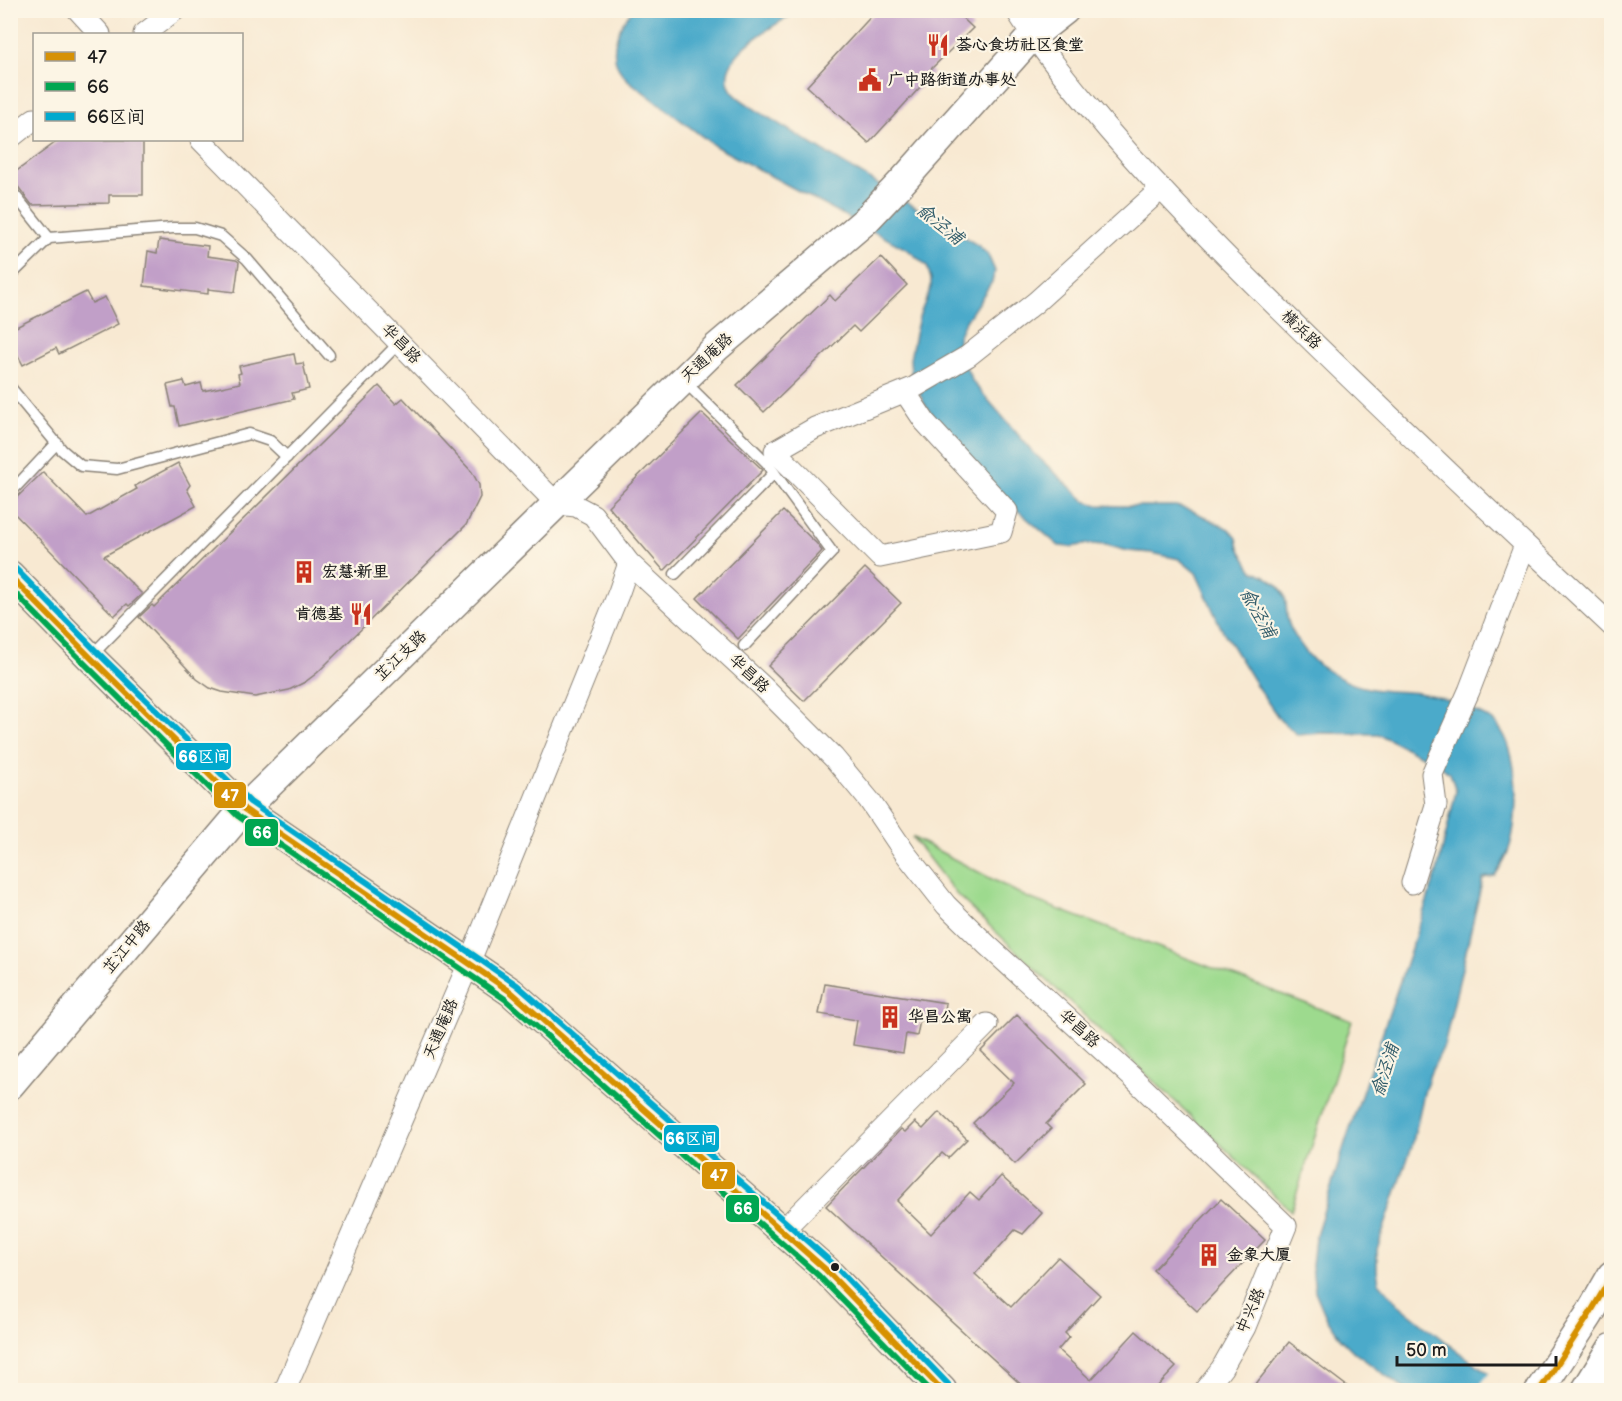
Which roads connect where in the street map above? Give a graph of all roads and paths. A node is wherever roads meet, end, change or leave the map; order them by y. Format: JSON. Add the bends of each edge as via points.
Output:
{"nodes":[{"id":1,"x":78,"y":10,"type":"edge"},
{"id":2,"x":175,"y":10,"type":"edge"},
{"id":3,"x":1016,"y":10,"type":"edge"},
{"id":4,"x":1065,"y":10,"type":"edge"},
{"id":5,"x":99,"y":33,"type":"edge"},
{"id":6,"x":145,"y":33,"type":"edge"},
{"id":7,"x":1032,"y":36,"type":"junction"},
{"id":8,"x":33,"y":120,"type":"edge"},
{"id":9,"x":10,"y":138,"type":"edge"},
{"id":10,"x":202,"y":141,"type":"edge"},
{"id":11,"x":10,"y":189,"type":"edge"},
{"id":12,"x":1161,"y":189,"type":"junction"},
{"id":13,"x":49,"y":238,"type":"junction"},
{"id":14,"x":10,"y":276,"type":"edge"},
{"id":15,"x":399,"y":343,"type":"junction"},
{"id":16,"x":329,"y":355,"type":"dead end"},
{"id":17,"x":683,"y":380,"type":"junction"},
{"id":18,"x":10,"y":387,"type":"edge"},
{"id":19,"x":909,"y":390,"type":"junction"},
{"id":20,"x":57,"y":443,"type":"junction"},
{"id":21,"x":287,"y":457,"type":"junction"},
{"id":22,"x":774,"y":473,"type":"junction"},
{"id":23,"x":10,"y":493,"type":"edge"},
{"id":24,"x":557,"y":504,"type":"junction"},
{"id":25,"x":1525,"y":545,"type":"junction"},
{"id":26,"x":628,"y":563,"type":"junction"},
{"id":27,"x":675,"y":574,"type":"dead end"},
{"id":28,"x":10,"y":575,"type":"edge"},
{"id":29,"x":1611,"y":626,"type":"edge"},
{"id":30,"x":744,"y":646,"type":"dead end"},
{"id":31,"x":90,"y":657,"type":"junction"},
{"id":32,"x":244,"y":809,"type":"junction"},
{"id":33,"x":1412,"y":883,"type":"dead end"},
{"id":34,"x":469,"y":963,"type":"junction"},
{"id":35,"x":987,"y":1024,"type":"dead end"},
{"id":36,"x":10,"y":1085,"type":"edge"},
{"id":37,"x":1287,"y":1226,"type":"joint"},
{"id":38,"x":782,"y":1231,"type":"junction"},
{"id":39,"x":1611,"y":1275,"type":"edge"},
{"id":40,"x":1611,"y":1348,"type":"edge"},
{"id":41,"x":285,"y":1390,"type":"edge"},
{"id":42,"x":942,"y":1390,"type":"edge"},
{"id":43,"x":1205,"y":1390,"type":"edge"},
{"id":44,"x":1540,"y":1390,"type":"edge"},
{"id":45,"x":1586,"y":1390,"type":"edge"}],
"edges":[{"from":1,"to":5,"type":"street"},
{"from":2,"to":6,"type":"street"},
{"from":3,"to":7,"type":"street","name":"横浜路"},
{"from":4,"to":7,"type":"street"},
{"from":7,"to":12,"type":"street","name":"横浜路"},
{"from":7,"to":17,"type":"street","name":"天通庵路","via":[[865,220]]},
{"from":8,"to":9,"type":"street"},
{"from":10,"to":15,"type":"street","name":"华昌路"},
{"from":11,"to":13,"type":"lane"},
{"from":12,"to":19,"type":"street","via":[[1036,302],[968,356]]},
{"from":12,"to":25,"type":"street","name":"横浜路"},
{"from":13,"to":14,"type":"lane"},
{"from":13,"to":16,"type":"lane","via":[[172,228],[195,228],[221,236],[247,259]]},
{"from":15,"to":21,"type":"lane"},
{"from":15,"to":24,"type":"street","name":"华昌路"},
{"from":17,"to":22,"type":"lane"},
{"from":17,"to":24,"type":"street","name":"天通庵路"},
{"from":18,"to":20,"type":"lane"},
{"from":19,"to":19,"type":"street","via":[[815,428],[775,451],[880,557],[1001,532],[1006,511],[925,422]]},
{"from":20,"to":21,"type":"lane","via":[[81,466],[117,469],[249,434],[270,441]]},
{"from":20,"to":23,"type":"lane"},
{"from":21,"to":31,"type":"lane"},
{"from":22,"to":27,"type":"lane"},
{"from":22,"to":30,"type":"lane","via":[[832,552]]},
{"from":24,"to":26,"type":"street","name":"华昌路","via":[[576,506],[594,515]]},
{"from":24,"to":32,"type":"street","name":"芷江支路"},
{"from":25,"to":29,"type":"street","name":"横浜路"},
{"from":25,"to":33,"type":"street","via":[[1469,691],[1432,774],[1436,805]]},
{"from":26,"to":34,"type":"street","name":"天通庵路","via":[[620,592]]},
{"from":26,"to":37,"type":"street","name":"华昌路","via":[[834,758],[946,905]]},
{"from":28,"to":31,"type":"street"},
{"from":31,"to":32,"type":"street"},
{"from":32,"to":34,"type":"street"},
{"from":32,"to":36,"type":"street","name":"芷江中路"},
{"from":34,"to":38,"type":"street","via":[[511,992]]},
{"from":34,"to":41,"type":"street","name":"天通庵路"},
{"from":35,"to":38,"type":"street"},
{"from":37,"to":43,"type":"street","name":"中兴路","via":[[1245,1327]]},
{"from":38,"to":42,"type":"street","via":[[825,1269]]},
{"from":39,"to":44,"type":"street"},
{"from":40,"to":45,"type":"street"}]}
